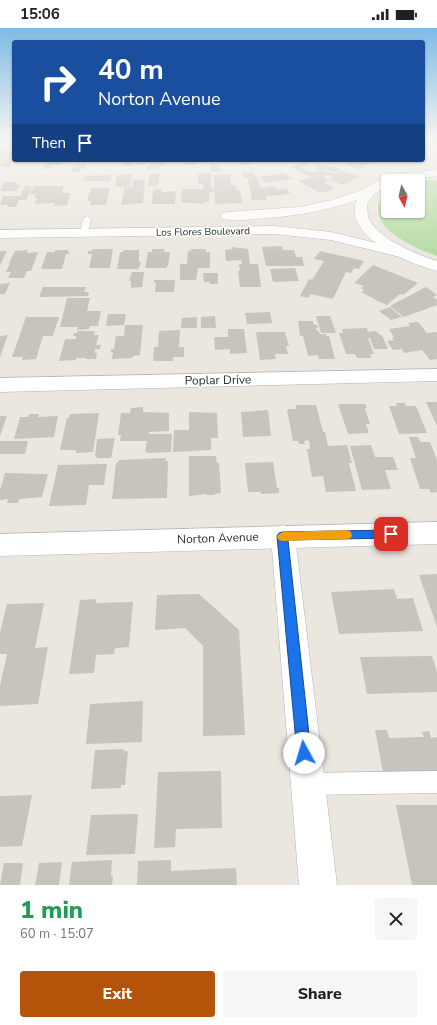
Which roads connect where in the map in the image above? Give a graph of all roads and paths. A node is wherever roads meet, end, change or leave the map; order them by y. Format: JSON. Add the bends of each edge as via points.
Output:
{"nodes":[{"id":1,"x":381,"y":185,"type":"edge"},
{"id":2,"x":370,"y":191,"type":"junction"},
{"id":3,"x":217,"y":216,"type":"dead end"},
{"id":4,"x":71,"y":219,"type":"dead end"},
{"id":5,"x":87,"y":219,"type":"junction"},
{"id":6,"x":102,"y":219,"type":"dead end"},
{"id":7,"x":84,"y":233,"type":"junction"},
{"id":8,"x":0,"y":234,"type":"edge"},
{"id":9,"x":404,"y":254,"type":"junction"},
{"id":10,"x":434,"y":266,"type":"edge"},
{"id":11,"x":437,"y":375,"type":"edge"},
{"id":12,"x":0,"y":386,"type":"edge"},
{"id":13,"x":437,"y":533,"type":"edge"},
{"id":14,"x":282,"y":536,"type":"junction"},
{"id":15,"x":0,"y":545,"type":"edge"},
{"id":16,"x":437,"y":782,"type":"edge"},
{"id":17,"x":307,"y":784,"type":"junction"},
{"id":18,"x":318,"y":885,"type":"edge"}],
"edges":[{"from":1,"to":2,"type":"street","name":"Los Flores Boulevard"},
{"from":2,"to":3,"type":"street","name":"Los Flores Boulevard","via":[[352,199],[299,211]]},
{"from":2,"to":9,"type":"street","via":[[361,204],[363,220],[378,237]]},
{"from":4,"to":5,"type":"street"},
{"from":5,"to":6,"type":"street"},
{"from":5,"to":7,"type":"lane"},
{"from":7,"to":8,"type":"street","name":"Los Flores Boulevard"},
{"from":7,"to":9,"type":"street","name":"Los Flores Boulevard","via":[[251,230],[300,232],[331,236]]},
{"from":9,"to":10,"type":"street"},
{"from":11,"to":12,"type":"street","name":"Poplar Drive"},
{"from":13,"to":14,"type":"street","name":"Norton Avenue"},
{"from":14,"to":15,"type":"street","name":"Norton Avenue"},
{"from":14,"to":17,"type":"street"},
{"from":16,"to":17,"type":"lane"},
{"from":17,"to":18,"type":"street"}]}
